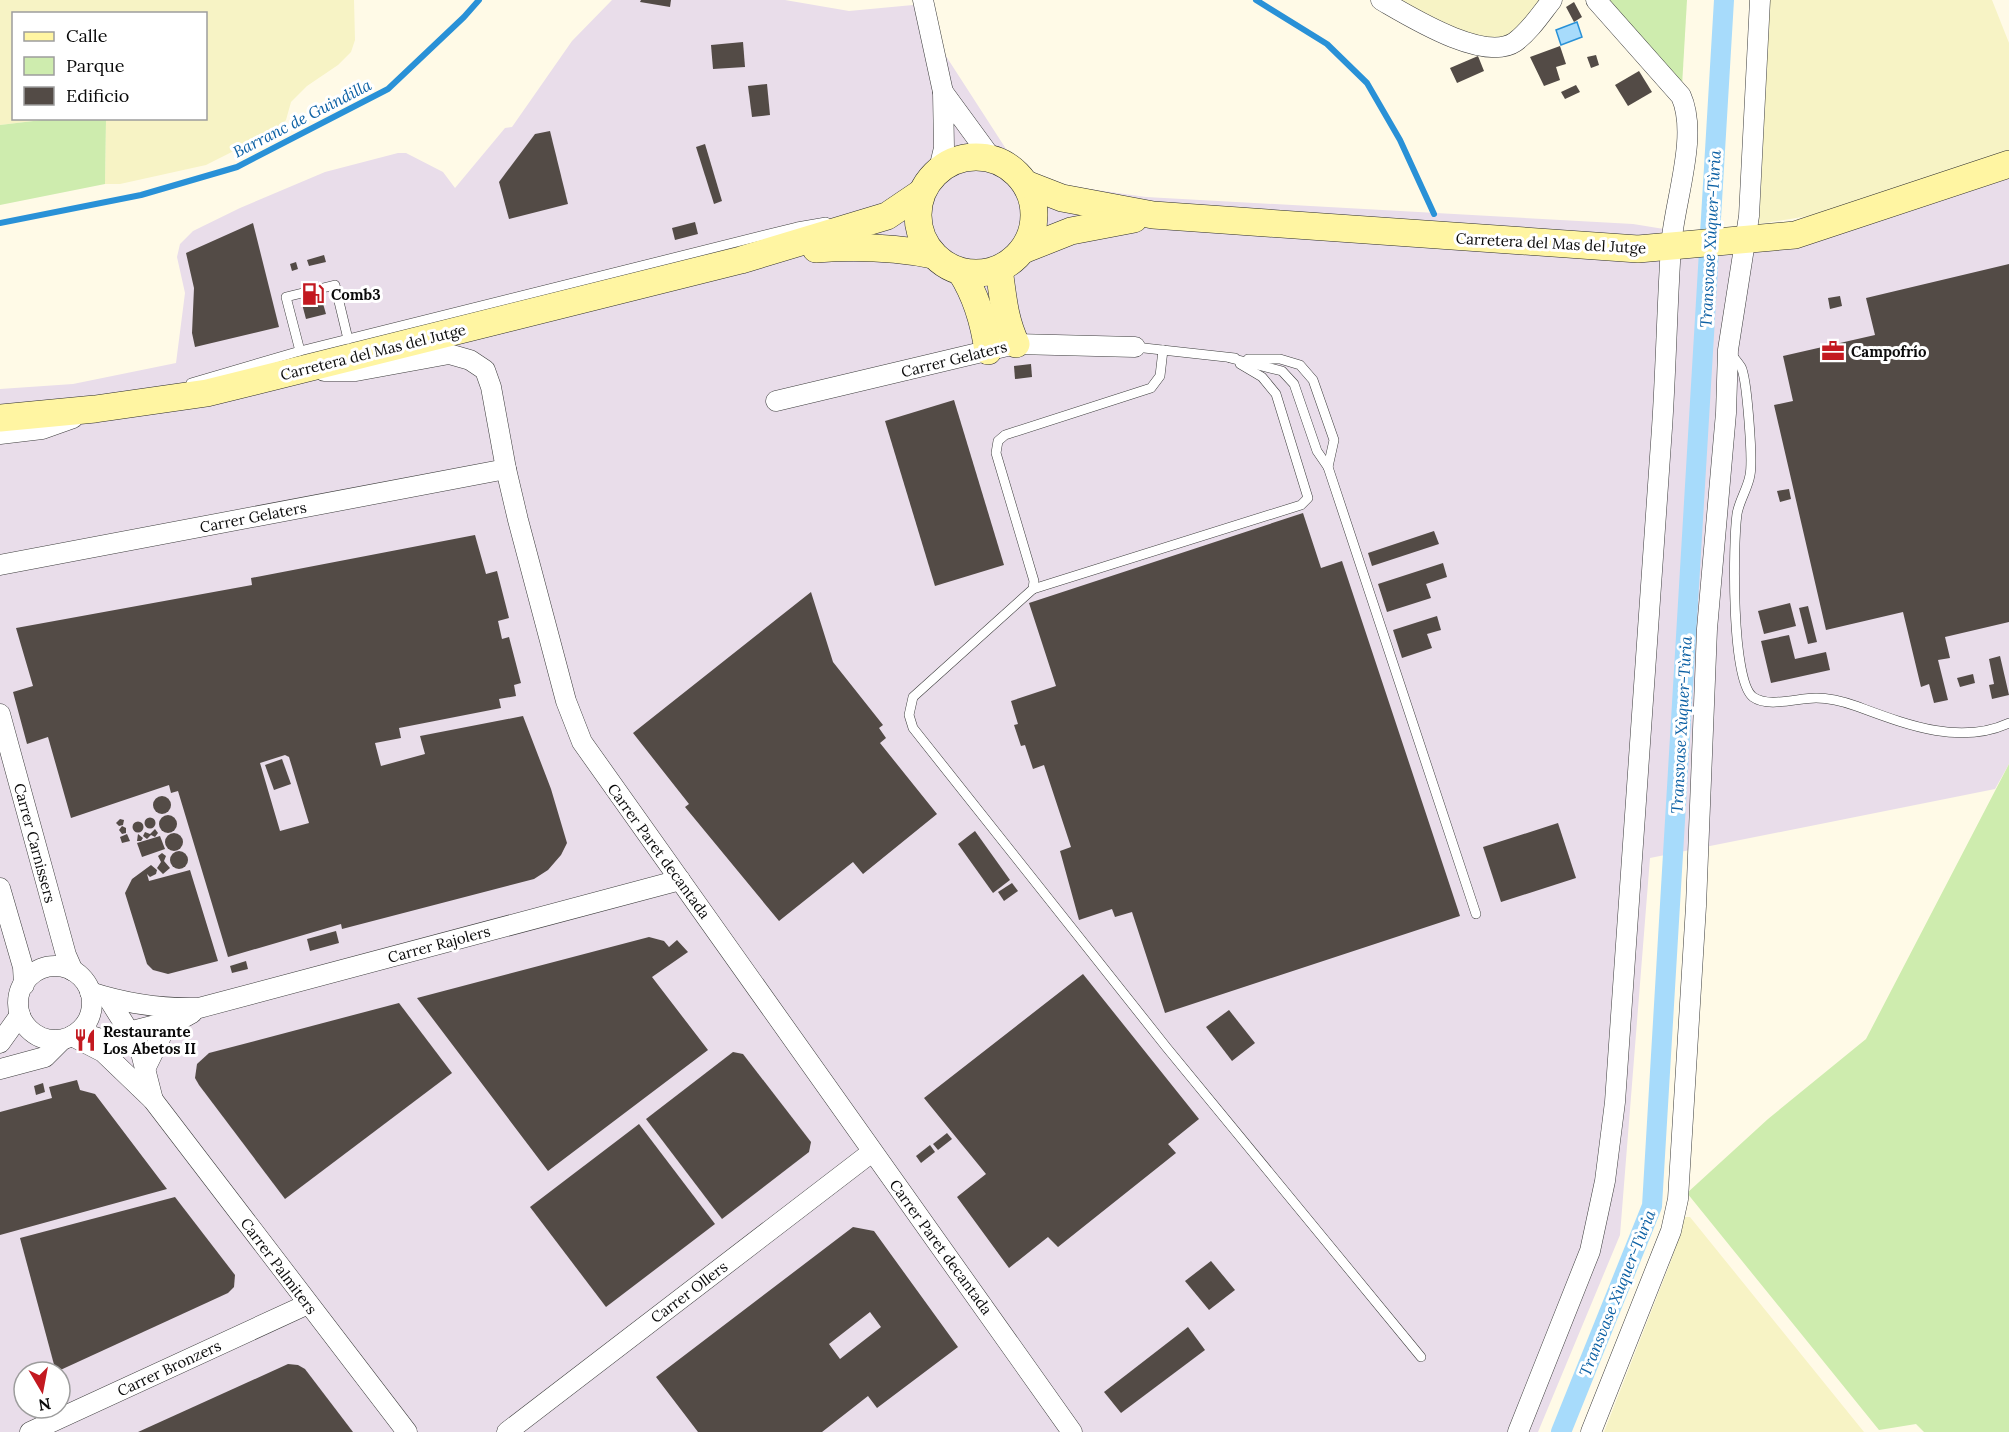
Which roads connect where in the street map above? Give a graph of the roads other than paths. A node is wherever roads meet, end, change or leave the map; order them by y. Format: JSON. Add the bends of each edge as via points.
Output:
{"nodes":[{"id":1,"x":923,"y":0,"type":"edge"},
{"id":2,"x":1381,"y":0,"type":"edge"},
{"id":3,"x":1552,"y":0,"type":"edge"},
{"id":4,"x":1596,"y":0,"type":"edge"},
{"id":5,"x":1760,"y":0,"type":"edge"},
{"id":6,"x":943,"y":92,"type":"junction"},
{"id":7,"x":992,"y":159,"type":"junction"},
{"id":8,"x":2009,"y":164,"type":"edge"},
{"id":9,"x":939,"y":169,"type":"junction"},
{"id":10,"x":1026,"y":184,"type":"junction"},
{"id":11,"x":921,"y":193,"type":"junction"},
{"id":12,"x":1153,"y":215,"type":"junction"},
{"id":13,"x":855,"y":225,"type":"junction"},
{"id":14,"x":1737,"y":242,"type":"junction"},
{"id":15,"x":1677,"y":247,"type":"junction"},
{"id":16,"x":1023,"y":250,"type":"junction"},
{"id":17,"x":933,"y":255,"type":"junction"},
{"id":18,"x":741,"y":260,"type":"junction"},
{"id":19,"x":999,"y":269,"type":"junction"},
{"id":20,"x":961,"y":272,"type":"junction"},
{"id":21,"x":348,"y":339,"type":"junction"},
{"id":22,"x":1016,"y":344,"type":"junction"},
{"id":23,"x":1135,"y":347,"type":"joint"},
{"id":24,"x":1162,"y":350,"type":"junction"},
{"id":25,"x":1728,"y":350,"type":"junction"},
{"id":26,"x":988,"y":351,"type":"junction"},
{"id":27,"x":1230,"y":358,"type":"junction"},
{"id":28,"x":298,"y":361,"type":"junction"},
{"id":29,"x":776,"y":401,"type":"dead end"},
{"id":30,"x":95,"y":409,"type":"junction"},
{"id":31,"x":0,"y":418,"type":"edge"},
{"id":32,"x":0,"y":434,"type":"edge"},
{"id":33,"x":1328,"y":466,"type":"junction"},
{"id":34,"x":506,"y":469,"type":"junction"},
{"id":35,"x":0,"y":565,"type":"edge"},
{"id":36,"x":1033,"y":589,"type":"junction"},
{"id":37,"x":0,"y":714,"type":"edge"},
{"id":38,"x":2009,"y":723,"type":"edge"},
{"id":39,"x":680,"y":880,"type":"junction"},
{"id":40,"x":0,"y":888,"type":"edge"},
{"id":41,"x":1476,"y":914,"type":"dead end"},
{"id":42,"x":73,"y":971,"type":"junction"},
{"id":43,"x":24,"y":985,"type":"junction"},
{"id":44,"x":99,"y":995,"type":"junction"},
{"id":45,"x":199,"y":1008,"type":"junction"},
{"id":46,"x":20,"y":1015,"type":"junction"},
{"id":47,"x":168,"y":1022,"type":"junction"},
{"id":48,"x":131,"y":1032,"type":"junction"},
{"id":49,"x":71,"y":1036,"type":"junction"},
{"id":50,"x":0,"y":1043,"type":"edge"},
{"id":51,"x":146,"y":1067,"type":"junction"},
{"id":52,"x":0,"y":1069,"type":"edge"},
{"id":53,"x":153,"y":1100,"type":"junction"},
{"id":54,"x":872,"y":1152,"type":"junction"},
{"id":55,"x":309,"y":1304,"type":"junction"},
{"id":56,"x":1421,"y":1357,"type":"dead end"},
{"id":57,"x":30,"y":1432,"type":"edge"},
{"id":58,"x":407,"y":1432,"type":"edge"},
{"id":59,"x":507,"y":1432,"type":"edge"},
{"id":60,"x":1072,"y":1432,"type":"edge"},
{"id":61,"x":1518,"y":1432,"type":"edge"},
{"id":62,"x":1591,"y":1432,"type":"edge"}],
"edges":[{"from":1,"to":6,"type":"street"},
{"from":2,"to":3,"type":"street","via":[[1427,26],[1488,48],[1513,43]]},
{"from":4,"to":15,"type":"street","via":[[1674,87],[1685,106],[1687,142],[1673,216]]},
{"from":5,"to":14,"type":"street","via":[[1749,216]]},
{"from":6,"to":7,"type":"street"},
{"from":6,"to":9,"type":"street","via":[[944,148]]},
{"from":7,"to":9,"type":"street","via":[[958,159]]},
{"from":7,"to":10,"type":"street","via":[[1011,168]]},
{"from":8,"to":14,"type":"street","name":"Carretera del Mas del Jutge","via":[[1795,235]]},
{"from":9,"to":11,"type":"street"},
{"from":10,"to":12,"type":"street","name":"Carretera del Mas del Jutge","via":[[1062,198]]},
{"from":10,"to":16,"type":"street","via":[[1034,210],[1032,231]]},
{"from":11,"to":13,"type":"street","name":"Carretera del Mas del Jutge","via":[[887,216]]},
{"from":11,"to":17,"type":"street","via":[[918,226]]},
{"from":12,"to":15,"type":"street","name":"Carretera del Mas del Jutge","via":[[1574,247]]},
{"from":12,"to":16,"type":"street","name":"Carretera del Mas del Jutge","via":[[1071,231]]},
{"from":13,"to":18,"type":"street","name":"Carretera del Mas del Jutge"},
{"from":13,"to":21,"type":"lane","via":[[834,221],[797,227]]},
{"from":14,"to":15,"type":"street","name":"Carretera del Mas del Jutge"},
{"from":14,"to":25,"type":"street"},
{"from":15,"to":61,"type":"street","via":[[1615,1102],[1605,1182],[1590,1251]]},
{"from":16,"to":19,"type":"street"},
{"from":17,"to":18,"type":"street","name":"Carretera del Mas del Jutge","via":[[858,245]]},
{"from":17,"to":20,"type":"street"},
{"from":18,"to":28,"type":"street","name":"Carretera del Mas del Jutge"},
{"from":19,"to":20,"type":"street"},
{"from":19,"to":22,"type":"street","via":[[1002,304]]},
{"from":20,"to":26,"type":"street","via":[[984,321]]},
{"from":21,"to":28,"type":"lane"},
{"from":21,"to":28,"type":"lane","via":[[335,285],[286,297]]},
{"from":22,"to":23,"type":"street","name":"Carrer Gelaters"},
{"from":22,"to":26,"type":"street","name":"Carrer Gelaters"},
{"from":23,"to":24,"type":"lane"},
{"from":24,"to":27,"type":"lane"},
{"from":24,"to":36,"type":"lane","via":[[1160,376],[1151,388],[1005,435],[998,441],[996,453],[1034,580]]},
{"from":25,"to":38,"type":"lane","via":[[1742,368],[1751,447],[1750,475],[1737,513],[1735,638],[1744,686],[1752,697],[1762,701],[1838,700],[1887,718],[1952,734],[1989,732]]},
{"from":25,"to":62,"type":"street","via":[[1707,629],[1696,906],[1678,1199],[1671,1231]]},
{"from":26,"to":29,"type":"street","name":"Carrer Gelaters"},
{"from":27,"to":33,"type":"lane","via":[[1282,371],[1294,384],[1317,451]]},
{"from":27,"to":33,"type":"lane","via":[[1280,359],[1300,365],[1313,380],[1334,440]]},
{"from":27,"to":36,"type":"lane","via":[[1262,377],[1276,394],[1308,498],[1301,505]]},
{"from":28,"to":30,"type":"street","name":"Carretera del Mas del Jutge","via":[[207,393]]},
{"from":28,"to":34,"type":"street","name":"Carrer Paret decantada","via":[[356,371],[449,354],[470,360],[485,370],[491,387]]},
{"from":30,"to":31,"type":"street","name":"Carretera del Mas del Jutge"},
{"from":30,"to":32,"type":"street","via":[[42,429]]},
{"from":33,"to":41,"type":"lane"},
{"from":34,"to":35,"type":"street","name":"Carrer Gelaters"},
{"from":34,"to":39,"type":"street","name":"Carrer Paret decantada","via":[[566,701],[582,742]]},
{"from":36,"to":56,"type":"lane","via":[[913,697],[909,715],[913,728],[1167,1048]]},
{"from":37,"to":42,"type":"street","name":"Carrer Carnissers"},
{"from":39,"to":45,"type":"street","name":"Carrer Rajolers"},
{"from":39,"to":54,"type":"street","name":"Carrer Paret decantada"},
{"from":40,"to":43,"type":"street","via":[[23,966]]},
{"from":42,"to":43,"type":"street","via":[[46,968]]},
{"from":42,"to":44,"type":"street","name":"Carrer Carnissers"},
{"from":43,"to":46,"type":"street"},
{"from":44,"to":45,"type":"street","name":"Carrer Rajolers","via":[[132,1005]]},
{"from":44,"to":48,"type":"street","name":"Carrer Palmiters"},
{"from":44,"to":49,"type":"street","via":[[91,1014]]},
{"from":45,"to":47,"type":"street","name":"Carrer Rajolers"},
{"from":46,"to":49,"type":"street","via":[[32,1032],[41,1037]]},
{"from":46,"to":50,"type":"street"},
{"from":47,"to":48,"type":"street","name":"Carrer Rajolers"},
{"from":47,"to":51,"type":"street"},
{"from":48,"to":49,"type":"street","name":"Carrer Rajolers","via":[[100,1039]]},
{"from":48,"to":51,"type":"street","name":"Carrer Palmiters"},
{"from":49,"to":52,"type":"street","via":[[45,1057]]},
{"from":49,"to":53,"type":"street","name":"Carrer Palmiters","via":[[103,1052]]},
{"from":51,"to":53,"type":"street","name":"Carrer Palmiters"},
{"from":53,"to":55,"type":"street","name":"Carrer Palmiters"},
{"from":54,"to":59,"type":"street","name":"Carrer Ollers"},
{"from":54,"to":60,"type":"street","name":"Carrer Paret decantada"},
{"from":55,"to":57,"type":"street","name":"Carrer Bronzers"},
{"from":55,"to":58,"type":"street","name":"Carrer Palmiters"}]}
